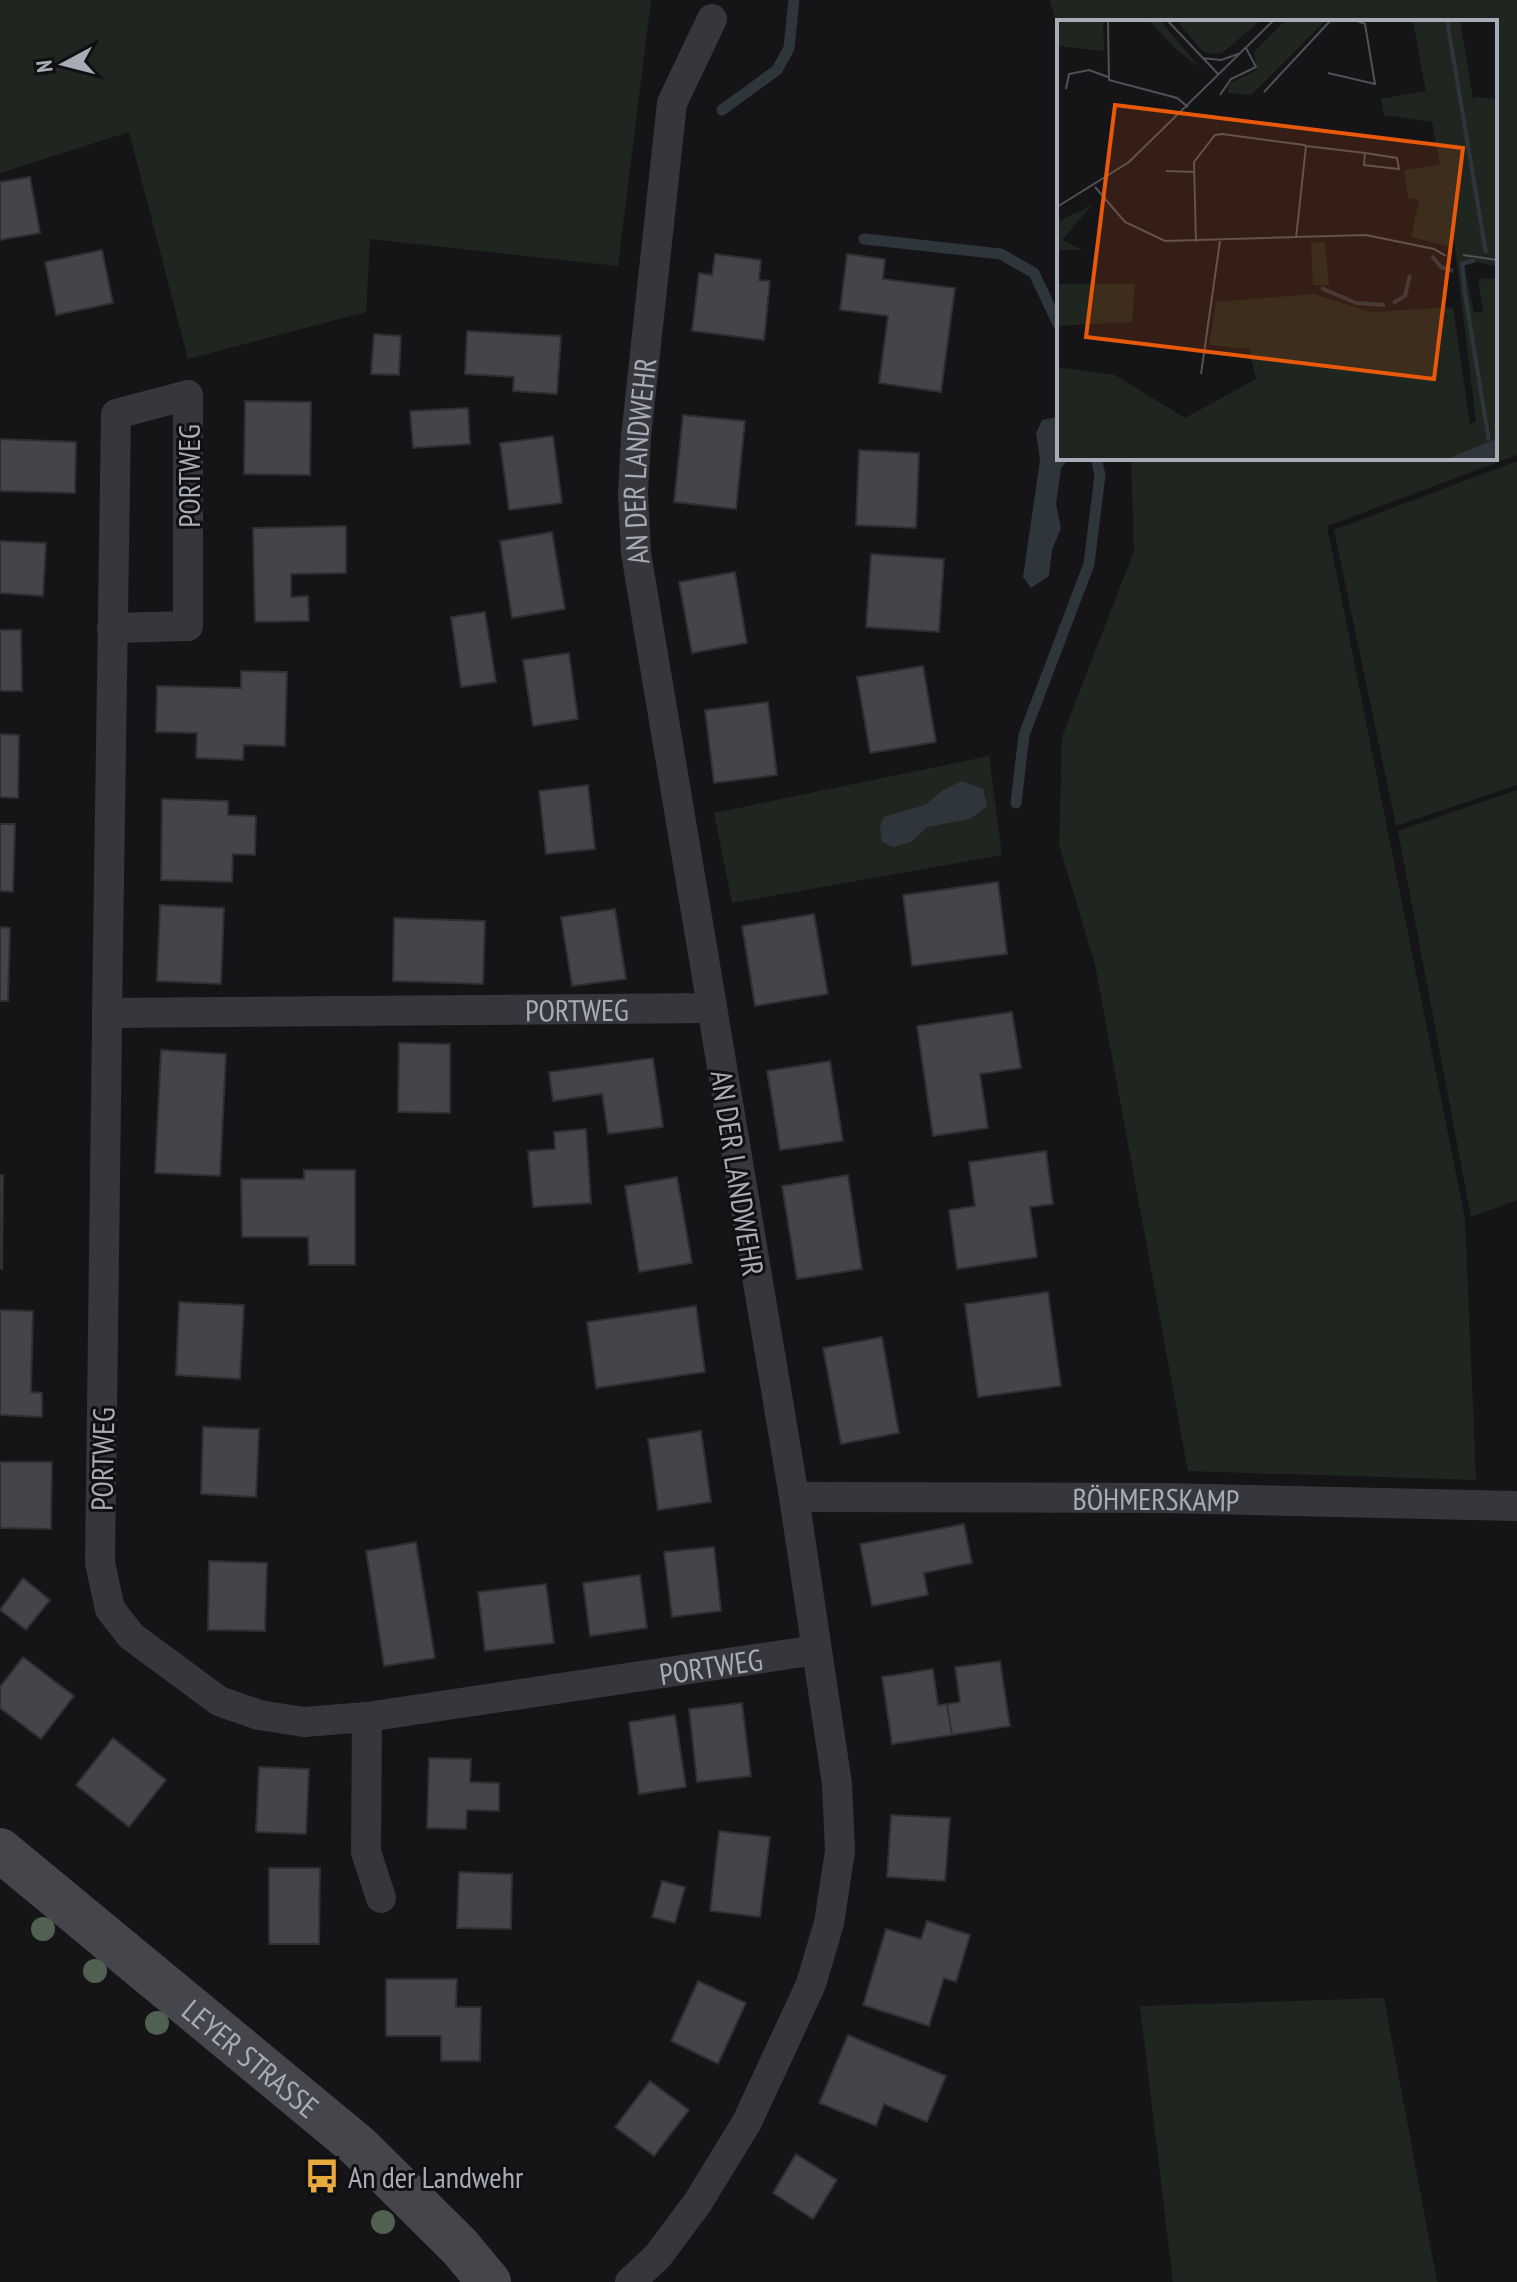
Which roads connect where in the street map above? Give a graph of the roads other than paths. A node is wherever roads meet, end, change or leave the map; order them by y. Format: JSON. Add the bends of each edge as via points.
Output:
{"nodes":[{"id":1,"x":712,"y":19,"type":"dead end"},
{"id":2,"x":112,"y":628,"type":"junction"},
{"id":3,"x":711,"y":1008,"type":"junction"},
{"id":4,"x":107,"y":1013,"type":"junction"},
{"id":5,"x":794,"y":1497,"type":"junction"},
{"id":6,"x":1517,"y":1506,"type":"edge"},
{"id":7,"x":816,"y":1650,"type":"junction"},
{"id":8,"x":367,"y":1717,"type":"junction"},
{"id":9,"x":0,"y":1850,"type":"edge"},
{"id":10,"x":381,"y":1898,"type":"dead end"},
{"id":11,"x":489,"y":2282,"type":"edge"},
{"id":12,"x":630,"y":2282,"type":"edge"}],
"edges":[{"from":1,"to":3,"type":"street","name":"AN DER LANDWEHR","via":[[672,103],[633,493],[636,553]]},
{"from":2,"to":2,"type":"street","name":"PORTWEG","via":[[188,626],[188,395],[116,414]]},
{"from":2,"to":4,"type":"street","name":"PORTWEG"},
{"from":3,"to":4,"type":"street","name":"PORTWEG"},
{"from":3,"to":5,"type":"street","name":"AN DER LANDWEHR"},
{"from":4,"to":8,"type":"street","name":"PORTWEG","via":[[100,1563],[110,1609],[131,1636],[219,1701],[304,1722]]},
{"from":5,"to":6,"type":"street","name":"BÖHMERSKAMP"},
{"from":5,"to":7,"type":"street","name":"AN DER LANDWEHR"},
{"from":7,"to":8,"type":"street","name":"PORTWEG"},
{"from":7,"to":12,"type":"street","name":"AN DER LANDWEHR","via":[[837,1784],[840,1851],[829,1923],[811,1984],[747,2122],[666,2246]]},
{"from":8,"to":10,"type":"street","via":[[366,1852]]},
{"from":9,"to":11,"type":"street","name":"LEYER STRASSE","via":[[358,2146]]}]}
